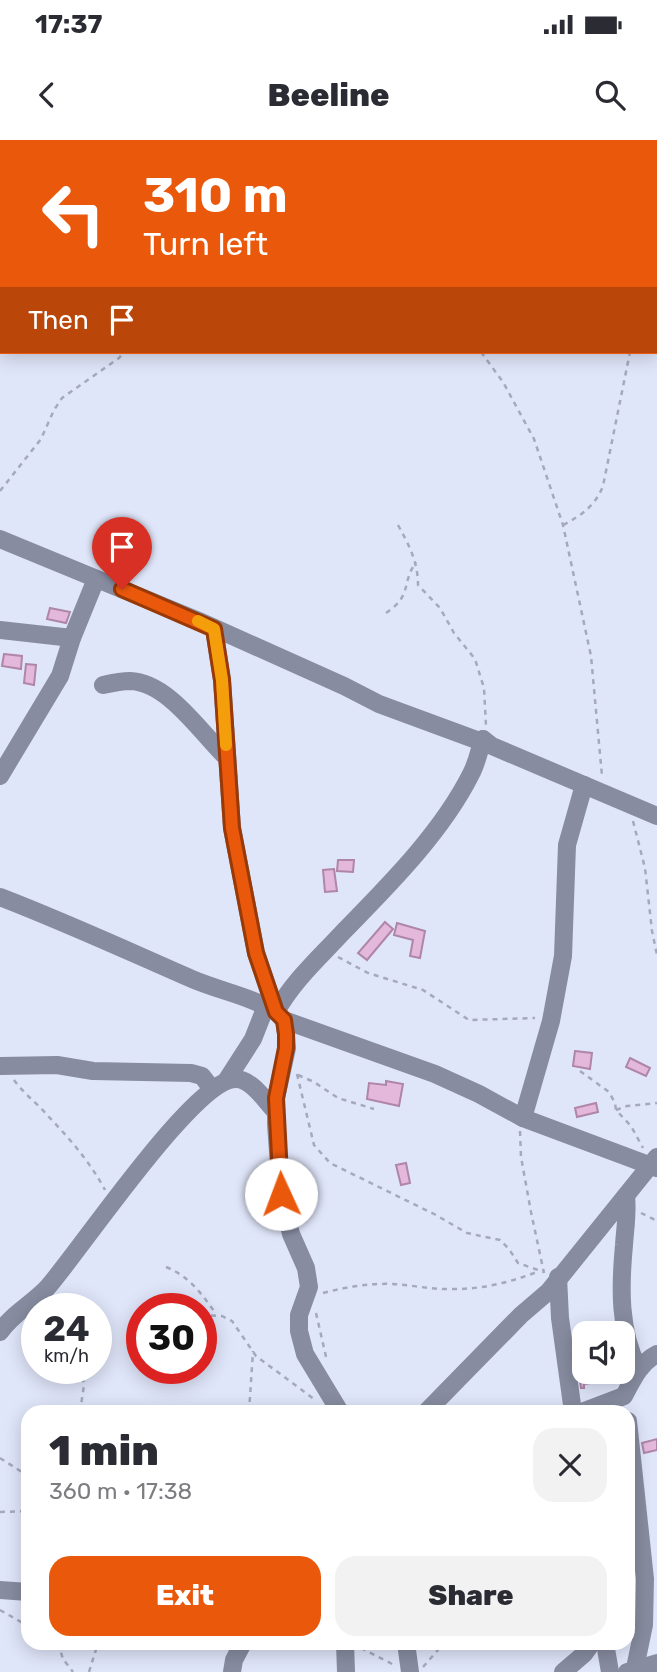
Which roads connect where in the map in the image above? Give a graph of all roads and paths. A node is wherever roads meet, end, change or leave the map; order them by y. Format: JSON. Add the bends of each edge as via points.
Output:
{"nodes":[{"id":1,"x":122,"y":354,"type":"edge"},
{"id":2,"x":482,"y":354,"type":"edge"},
{"id":3,"x":630,"y":354,"type":"edge"},
{"id":4,"x":0,"y":491,"type":"edge"},
{"id":5,"x":398,"y":525,"type":"dead end"},
{"id":6,"x":563,"y":525,"type":"junction"},
{"id":7,"x":0,"y":539,"type":"edge"},
{"id":8,"x":416,"y":562,"type":"junction"},
{"id":9,"x":96,"y":579,"type":"junction"},
{"id":10,"x":386,"y":613,"type":"dead end"},
{"id":11,"x":214,"y":629,"type":"junction"},
{"id":12,"x":0,"y":630,"type":"edge"},
{"id":13,"x":72,"y":638,"type":"junction"},
{"id":14,"x":103,"y":685,"type":"dead end"},
{"id":15,"x":483,"y":740,"type":"junction"},
{"id":16,"x":226,"y":757,"type":"junction"},
{"id":17,"x":0,"y":776,"type":"edge"},
{"id":18,"x":584,"y":785,"type":"junction"},
{"id":19,"x":603,"y":793,"type":"junction"},
{"id":20,"x":628,"y":804,"type":"junction"},
{"id":21,"x":657,"y":816,"type":"edge"},
{"id":22,"x":0,"y":897,"type":"edge"},
{"id":23,"x":651,"y":919,"type":"junction"},
{"id":24,"x":657,"y":923,"type":"edge"},
{"id":25,"x":325,"y":951,"type":"junction"},
{"id":26,"x":657,"y":955,"type":"edge"},
{"id":27,"x":275,"y":1013,"type":"junction"},
{"id":28,"x":551,"y":1021,"type":"junction"},
{"id":29,"x":285,"y":1053,"type":"junction"},
{"id":30,"x":1,"y":1066,"type":"edge"},
{"id":31,"x":580,"y":1071,"type":"dead end"},
{"id":32,"x":298,"y":1075,"type":"junction"},
{"id":33,"x":219,"y":1085,"type":"junction"},
{"id":34,"x":657,"y":1103,"type":"edge"},
{"id":35,"x":374,"y":1109,"type":"dead end"},
{"id":36,"x":616,"y":1110,"type":"junction"},
{"id":37,"x":276,"y":1112,"type":"junction"},
{"id":38,"x":523,"y":1118,"type":"junction"},
{"id":39,"x":653,"y":1164,"type":"edge"},
{"id":40,"x":626,"y":1196,"type":"junction"},
{"id":41,"x":113,"y":1205,"type":"junction"},
{"id":42,"x":166,"y":1267,"type":"dead end"},
{"id":43,"x":548,"y":1278,"type":"junction"},
{"id":44,"x":200,"y":1293,"type":"edge"},
{"id":45,"x":309,"y":1293,"type":"junction"},
{"id":46,"x":217,"y":1315,"type":"edge"},
{"id":47,"x":0,"y":1332,"type":"edge"},
{"id":48,"x":253,"y":1351,"type":"junction"},
{"id":49,"x":657,"y":1354,"type":"edge"},
{"id":50,"x":328,"y":1366,"type":"dead end"},
{"id":51,"x":638,"y":1368,"type":"junction"},
{"id":52,"x":84,"y":1384,"type":"edge"},
{"id":53,"x":626,"y":1404,"type":"edge"},
{"id":54,"x":81,"y":1405,"type":"edge"},
{"id":55,"x":249,"y":1405,"type":"edge"},
{"id":56,"x":321,"y":1405,"type":"dead end"},
{"id":57,"x":336,"y":1405,"type":"edge"},
{"id":58,"x":433,"y":1405,"type":"edge"},
{"id":59,"x":572,"y":1405,"type":"edge"},
{"id":60,"x":0,"y":1458,"type":"edge"},
{"id":61,"x":21,"y":1472,"type":"edge"},
{"id":62,"x":635,"y":1486,"type":"edge"},
{"id":63,"x":21,"y":1511,"type":"edge"},
{"id":64,"x":0,"y":1512,"type":"edge"},
{"id":65,"x":0,"y":1590,"type":"edge"},
{"id":66,"x":21,"y":1592,"type":"edge"},
{"id":67,"x":0,"y":1610,"type":"edge"},
{"id":68,"x":21,"y":1622,"type":"edge"},
{"id":69,"x":60,"y":1650,"type":"edge"},
{"id":70,"x":96,"y":1650,"type":"edge"},
{"id":71,"x":239,"y":1650,"type":"edge"},
{"id":72,"x":350,"y":1650,"type":"edge"},
{"id":73,"x":362,"y":1650,"type":"edge"},
{"id":74,"x":405,"y":1650,"type":"edge"},
{"id":75,"x":438,"y":1650,"type":"edge"},
{"id":76,"x":587,"y":1650,"type":"edge"},
{"id":77,"x":606,"y":1650,"type":"edge"},
{"id":78,"x":657,"y":1663,"type":"edge"},
{"id":79,"x":403,"y":1669,"type":"edge"},
{"id":80,"x":631,"y":1670,"type":"edge"},
{"id":81,"x":73,"y":1672,"type":"edge"},
{"id":82,"x":89,"y":1672,"type":"edge"},
{"id":83,"x":232,"y":1672,"type":"edge"},
{"id":84,"x":346,"y":1672,"type":"edge"},
{"id":85,"x":418,"y":1672,"type":"edge"},
{"id":86,"x":563,"y":1672,"type":"edge"},
{"id":87,"x":610,"y":1672,"type":"edge"}],
"edges":[{"from":1,"to":4,"type":"path","via":[[62,398],[41,439]]},
{"from":2,"to":6,"type":"path","via":[[534,439]]},
{"from":3,"to":6,"type":"path","via":[[603,486],[588,510]]},
{"from":5,"to":8,"type":"path"},
{"from":6,"to":19,"type":"path","via":[[592,656]]},
{"from":7,"to":9,"type":"street"},
{"from":8,"to":10,"type":"path","via":[[405,595]]},
{"from":8,"to":15,"type":"path","via":[[418,585],[440,608],[482,676],[486,705]]},
{"from":9,"to":11,"type":"street"},
{"from":9,"to":13,"type":"street"},
{"from":11,"to":15,"type":"street","via":[[379,704]]},
{"from":11,"to":16,"type":"street"},
{"from":12,"to":13,"type":"street"},
{"from":13,"to":17,"type":"street","via":[[60,676]]},
{"from":14,"to":16,"type":"street","via":[[145,683],[176,703]]},
{"from":15,"to":18,"type":"street"},
{"from":15,"to":25,"type":"street","via":[[473,771],[447,812]]},
{"from":16,"to":27,"type":"street","via":[[232,828],[253,940]]},
{"from":18,"to":19,"type":"street"},
{"from":18,"to":28,"type":"street","via":[[567,845],[563,956]]},
{"from":19,"to":20,"type":"street"},
{"from":20,"to":21,"type":"street"},
{"from":20,"to":23,"type":"path","via":[[645,868]]},
{"from":22,"to":27,"type":"street"},
{"from":23,"to":24,"type":"path"},
{"from":23,"to":26,"type":"path"},
{"from":25,"to":27,"type":"street","via":[[287,992]]},
{"from":25,"to":28,"type":"path","via":[[368,974],[423,990],[469,1020],[531,1017]]},
{"from":27,"to":29,"type":"street"},
{"from":27,"to":33,"type":"street"},
{"from":27,"to":38,"type":"street","via":[[435,1074]]},
{"from":28,"to":38,"type":"street"},
{"from":29,"to":32,"type":"path"},
{"from":29,"to":37,"type":"street"},
{"from":30,"to":33,"type":"street","via":[[191,1073]]},
{"from":30,"to":41,"type":"path","via":[[82,1153]]},
{"from":31,"to":36,"type":"path","via":[[609,1093]]},
{"from":32,"to":35,"type":"path","via":[[338,1098]]},
{"from":32,"to":43,"type":"path","via":[[314,1145],[330,1163],[467,1233],[500,1240],[517,1263]]},
{"from":33,"to":37,"type":"street","via":[[244,1080]]},
{"from":33,"to":41,"type":"street","via":[[184,1115]]},
{"from":34,"to":36,"type":"path"},
{"from":36,"to":39,"type":"path"},
{"from":37,"to":45,"type":"street","via":[[281,1194],[306,1268]]},
{"from":38,"to":39,"type":"street"},
{"from":38,"to":43,"type":"path","via":[[519,1139]]},
{"from":39,"to":40,"type":"street"},
{"from":40,"to":43,"type":"street"},
{"from":40,"to":51,"type":"street","via":[[623,1319]]},
{"from":41,"to":47,"type":"street","via":[[46,1288]]},
{"from":42,"to":44,"type":"path"},
{"from":43,"to":45,"type":"path","via":[[475,1288],[377,1284]]},
{"from":43,"to":58,"type":"street","via":[[521,1315]]},
{"from":43,"to":59,"type":"street","via":[[560,1318]]},
{"from":45,"to":50,"type":"path"},
{"from":45,"to":57,"type":"street","via":[[299,1315],[301,1345]]},
{"from":46,"to":48,"type":"path","via":[[232,1321]]},
{"from":48,"to":55,"type":"path"},
{"from":48,"to":56,"type":"path"},
{"from":49,"to":51,"type":"street"},
{"from":51,"to":53,"type":"street"},
{"from":52,"to":54,"type":"path"},
{"from":60,"to":61,"type":"path"},
{"from":62,"to":80,"type":"street","via":[[645,1579],[644,1625]]},
{"from":63,"to":64,"type":"path"},
{"from":65,"to":66,"type":"street"},
{"from":67,"to":68,"type":"path"},
{"from":69,"to":81,"type":"path"},
{"from":70,"to":82,"type":"path"},
{"from":71,"to":83,"type":"street"},
{"from":72,"to":84,"type":"street"},
{"from":73,"to":79,"type":"path"},
{"from":74,"to":79,"type":"street"},
{"from":75,"to":85,"type":"path"},
{"from":76,"to":86,"type":"street"},
{"from":77,"to":87,"type":"street"},
{"from":78,"to":80,"type":"street"}]}
